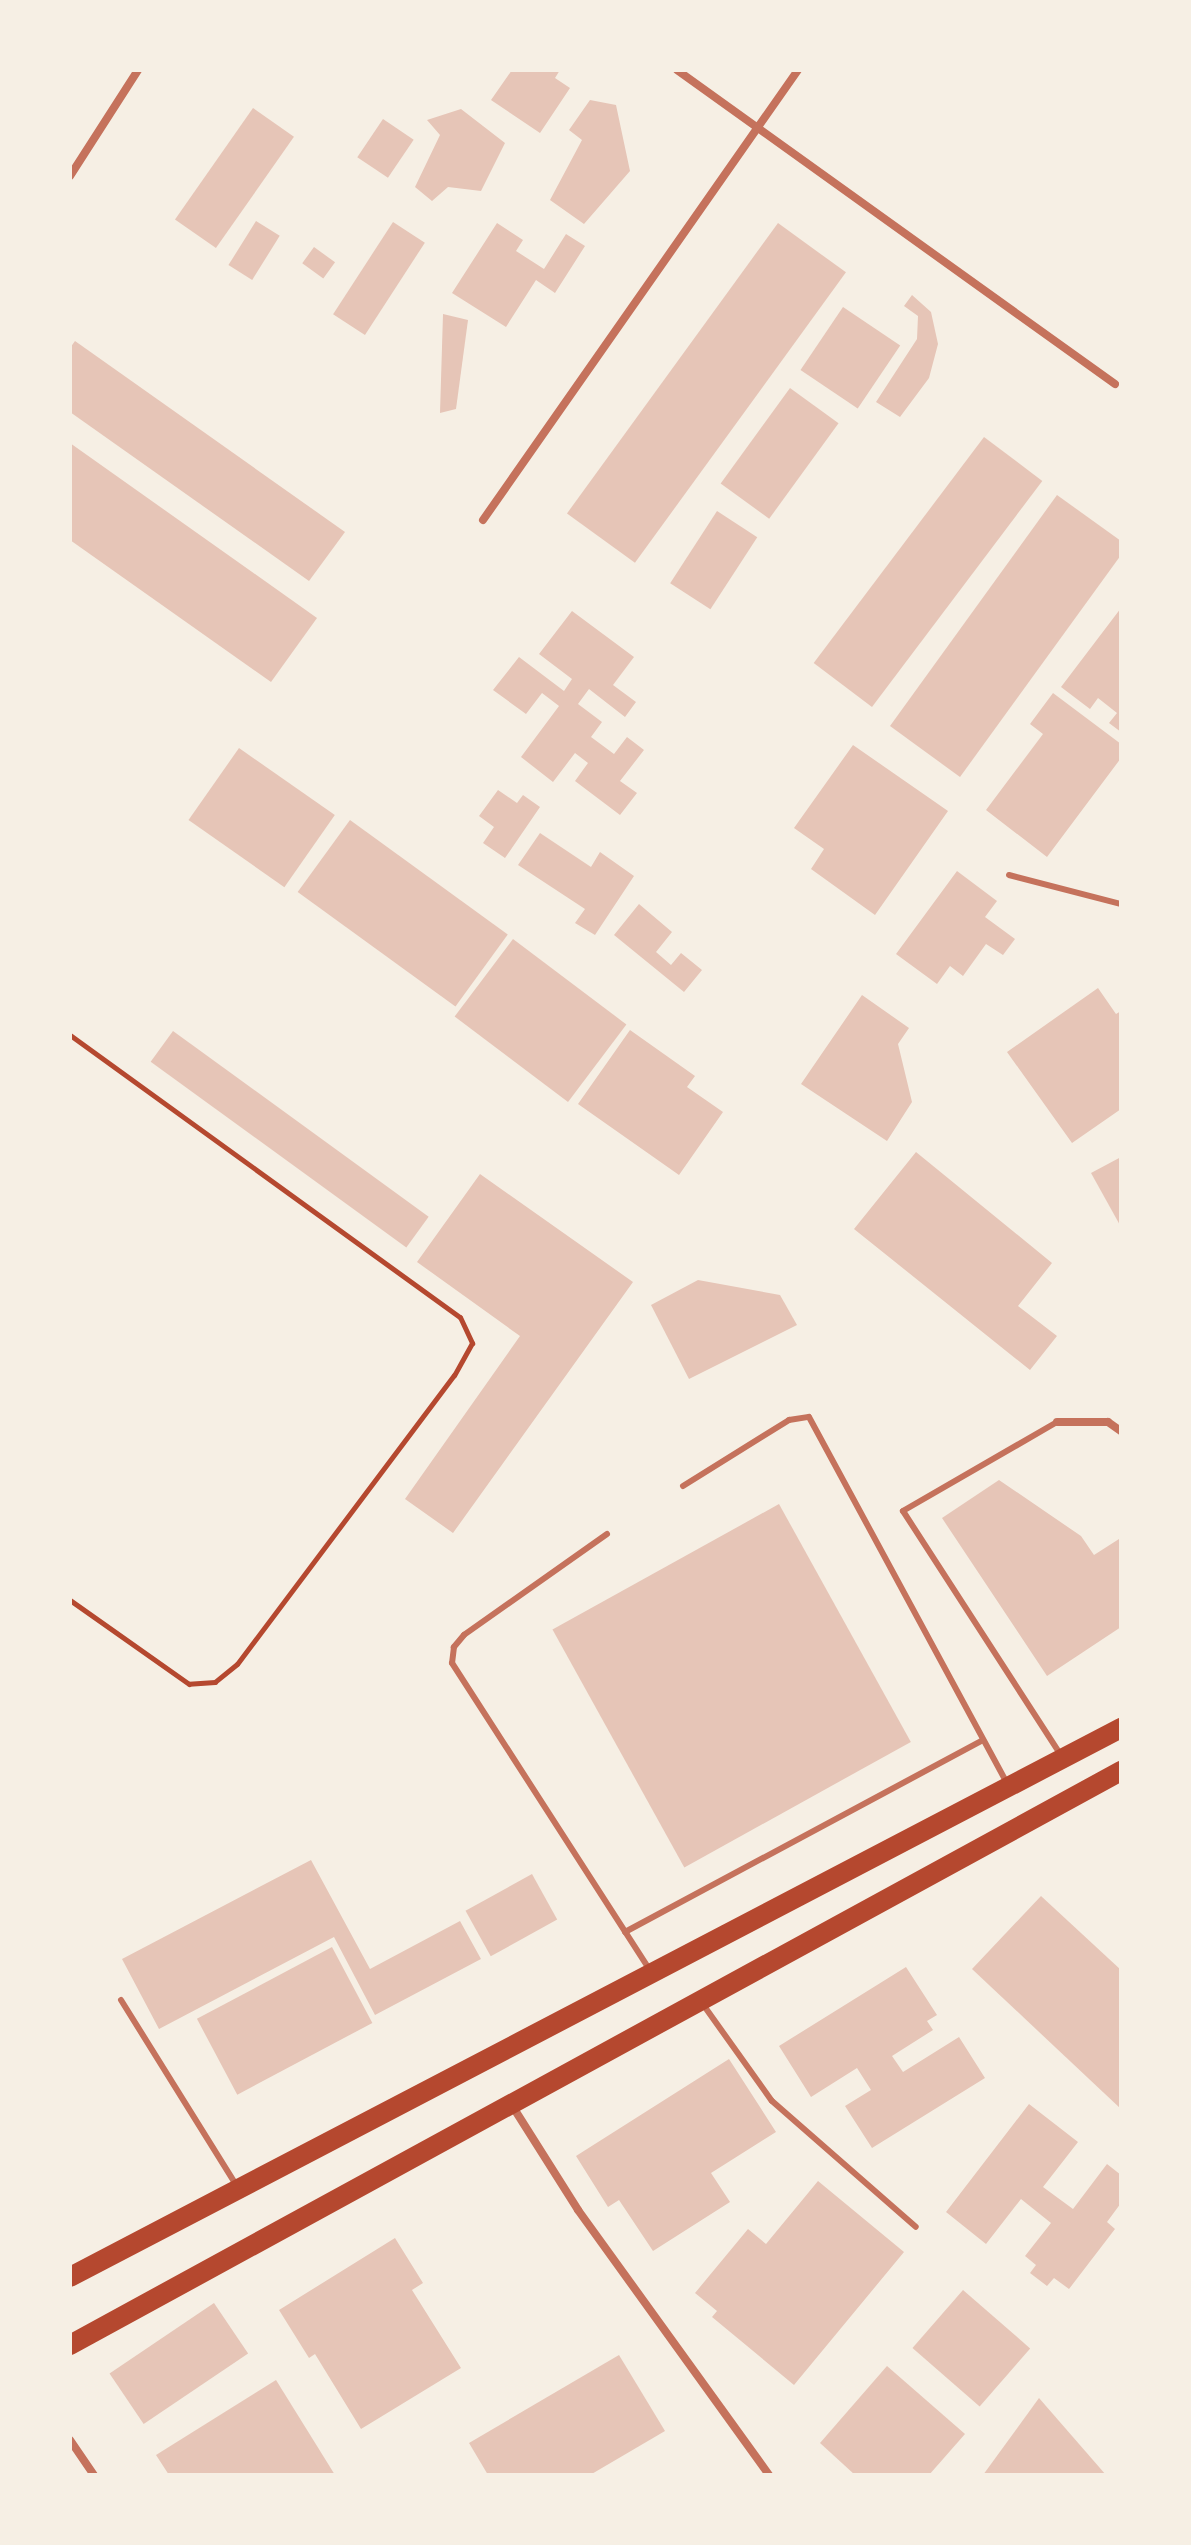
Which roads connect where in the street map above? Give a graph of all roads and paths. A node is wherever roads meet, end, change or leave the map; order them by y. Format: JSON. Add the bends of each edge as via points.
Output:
{"nodes":[{"id":1,"x":138,"y":70,"type":"edge"},
{"id":2,"x":677,"y":70,"type":"edge"},
{"id":3,"x":798,"y":70,"type":"edge"},
{"id":4,"x":757,"y":128,"type":"junction"},
{"id":5,"x":70,"y":176,"type":"edge"},
{"id":6,"x":1115,"y":384,"type":"dead end"},
{"id":7,"x":483,"y":520,"type":"dead end"},
{"id":8,"x":1009,"y":875,"type":"dead end"},
{"id":9,"x":1121,"y":904,"type":"edge"},
{"id":10,"x":70,"y":1035,"type":"edge"},
{"id":11,"x":1057,"y":1422,"type":"joint"},
{"id":12,"x":1121,"y":1431,"type":"edge"},
{"id":13,"x":683,"y":1486,"type":"dead end"},
{"id":14,"x":607,"y":1534,"type":"dead end"},
{"id":15,"x":70,"y":1600,"type":"edge"},
{"id":16,"x":1121,"y":1728,"type":"edge"},
{"id":17,"x":983,"y":1740,"type":"junction"},
{"id":18,"x":1063,"y":1758,"type":"junction"},
{"id":19,"x":1121,"y":1771,"type":"edge"},
{"id":20,"x":1008,"y":1787,"type":"junction"},
{"id":21,"x":625,"y":1932,"type":"junction"},
{"id":22,"x":651,"y":1973,"type":"junction"},
{"id":23,"x":121,"y":2000,"type":"dead end"},
{"id":24,"x":702,"y":2003,"type":"junction"},
{"id":25,"x":513,"y":2107,"type":"junction"},
{"id":26,"x":239,"y":2189,"type":"junction"},
{"id":27,"x":916,"y":2227,"type":"dead end"},
{"id":28,"x":70,"y":2277,"type":"edge"},
{"id":29,"x":70,"y":2345,"type":"edge"},
{"id":30,"x":70,"y":2440,"type":"edge"},
{"id":31,"x":94,"y":2475,"type":"edge"},
{"id":32,"x":769,"y":2475,"type":"edge"}],
"edges":[{"from":1,"to":5,"type":"street"},
{"from":2,"to":4,"type":"street"},
{"from":3,"to":4,"type":"street"},
{"from":4,"to":6,"type":"street"},
{"from":4,"to":7,"type":"street"},
{"from":8,"to":9,"type":"lane"},
{"from":10,"to":15,"type":"path","via":[[460,1317],[472,1343],[454,1375],[237,1664],[215,1682],[189,1684]]},
{"from":11,"to":12,"type":"street","via":[[1108,1422]]},
{"from":11,"to":18,"type":"lane","via":[[903,1511]]},
{"from":13,"to":17,"type":"lane","via":[[789,1420],[809,1417]]},
{"from":14,"to":21,"type":"lane","via":[[464,1635],[454,1647],[452,1663]]},
{"from":16,"to":18,"type":"main road"},
{"from":17,"to":20,"type":"lane"},
{"from":17,"to":21,"type":"lane"},
{"from":18,"to":20,"type":"main road"},
{"from":19,"to":24,"type":"main road"},
{"from":20,"to":22,"type":"main road"},
{"from":21,"to":22,"type":"lane"},
{"from":22,"to":26,"type":"main road"},
{"from":23,"to":26,"type":"lane"},
{"from":24,"to":25,"type":"main road"},
{"from":24,"to":27,"type":"lane","via":[[772,2101]]},
{"from":25,"to":29,"type":"main road"},
{"from":25,"to":32,"type":"street","via":[[578,2210]]},
{"from":26,"to":28,"type":"main road"},
{"from":30,"to":31,"type":"street"}]}
